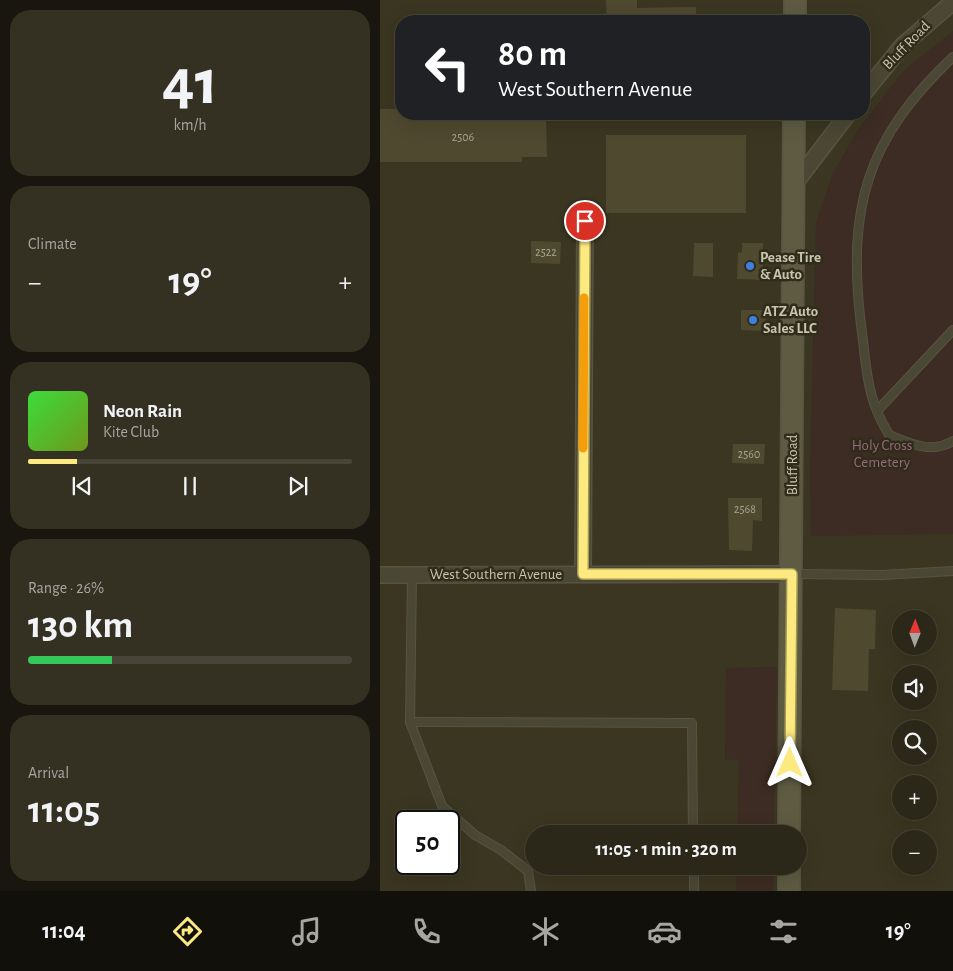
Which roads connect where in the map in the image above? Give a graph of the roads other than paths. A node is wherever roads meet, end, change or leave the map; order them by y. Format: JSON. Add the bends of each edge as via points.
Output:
{"nodes":[{"id":1,"x":795,"y":0,"type":"edge"},
{"id":2,"x":953,"y":2,"type":"edge"},
{"id":3,"x":794,"y":15,"type":"edge"},
{"id":4,"x":953,"y":57,"type":"edge"},
{"id":5,"x":870,"y":86,"type":"edge"},
{"id":6,"x":794,"y":120,"type":"edge"},
{"id":7,"x":843,"y":120,"type":"edge"},
{"id":8,"x":793,"y":186,"type":"junction"},
{"id":9,"x":585,"y":221,"type":"dead end"},
{"id":10,"x":953,"y":330,"type":"edge"},
{"id":11,"x":877,"y":411,"type":"junction"},
{"id":12,"x":953,"y":441,"type":"edge"},
{"id":13,"x":953,"y":571,"type":"edge"},
{"id":14,"x":380,"y":574,"type":"edge"},
{"id":15,"x":412,"y":574,"type":"junction"},
{"id":16,"x":583,"y":574,"type":"junction"},
{"id":17,"x":792,"y":574,"type":"junction"},
{"id":18,"x":410,"y":722,"type":"junction"},
{"id":19,"x":693,"y":825,"type":"edge"},
{"id":20,"x":789,"y":825,"type":"edge"},
{"id":21,"x":694,"y":875,"type":"edge"},
{"id":22,"x":789,"y":875,"type":"edge"},
{"id":23,"x":531,"y":891,"type":"edge"},
{"id":24,"x":694,"y":891,"type":"edge"},
{"id":25,"x":789,"y":891,"type":"edge"}],
"edges":[{"from":1,"to":3,"type":"main road"},
{"from":2,"to":5,"type":"street","name":"Bluff Road","via":[[903,45]]},
{"from":4,"to":11,"type":"lane","via":[[902,114],[883,145],[860,207],[858,302],[865,360]]},
{"from":6,"to":8,"type":"main road","name":"Bluff Road"},
{"from":7,"to":8,"type":"street"},
{"from":8,"to":17,"type":"main road","name":"Bluff Road"},
{"from":9,"to":16,"type":"street"},
{"from":10,"to":11,"type":"lane"},
{"from":11,"to":12,"type":"lane","via":[[889,435],[915,446],[944,447]]},
{"from":13,"to":17,"type":"lane","via":[[882,576]]},
{"from":14,"to":15,"type":"street","name":"West Southern Avenue"},
{"from":15,"to":16,"type":"street","name":"West Southern Avenue"},
{"from":15,"to":18,"type":"lane"},
{"from":16,"to":17,"type":"street","name":"West Southern Avenue"},
{"from":17,"to":20,"type":"main road","name":"Bluff Road"},
{"from":18,"to":19,"type":"lane","via":[[692,723]]},
{"from":18,"to":23,"type":"lane","via":[[442,806],[474,835],[528,871]]},
{"from":21,"to":24,"type":"lane"},
{"from":22,"to":25,"type":"main road"}]}
